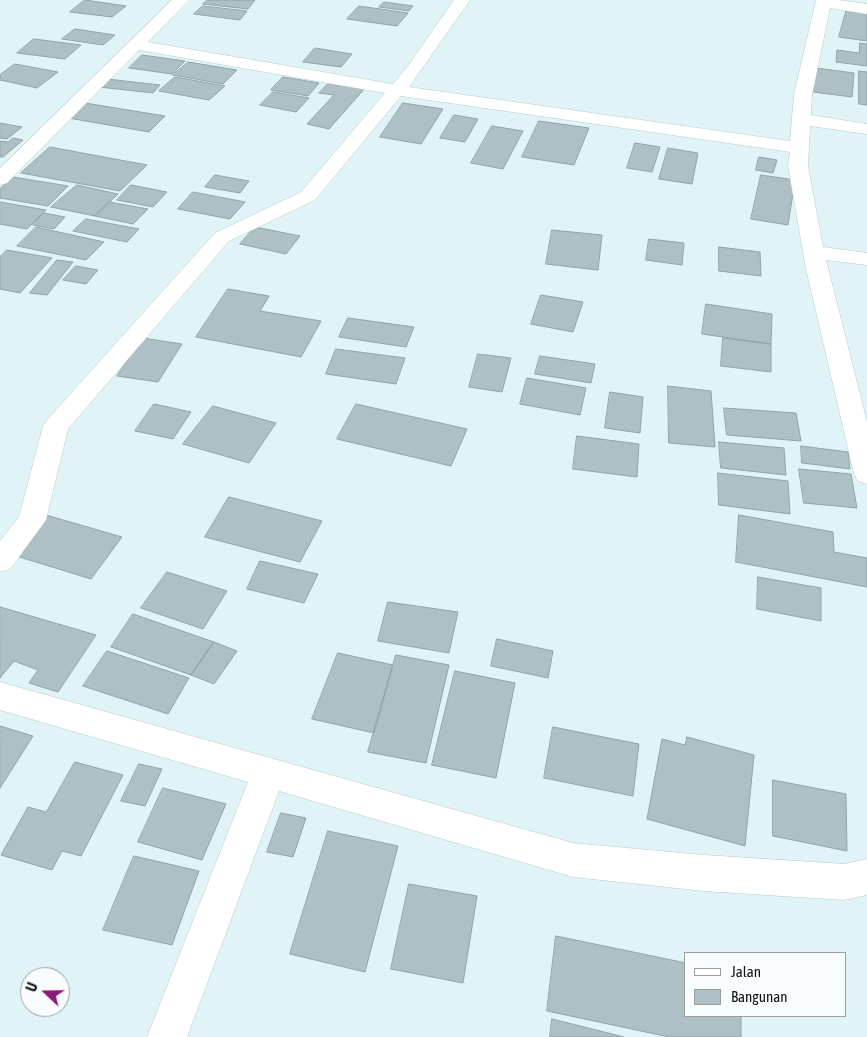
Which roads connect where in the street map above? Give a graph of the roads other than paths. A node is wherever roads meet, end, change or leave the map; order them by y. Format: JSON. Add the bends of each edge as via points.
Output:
{"nodes":[{"id":1,"x":181,"y":0,"type":"edge"},
{"id":2,"x":462,"y":0,"type":"edge"},
{"id":3,"x":824,"y":1,"type":"edge"},
{"id":4,"x":867,"y":9,"type":"edge"},
{"id":5,"x":136,"y":45,"type":"junction"},
{"id":6,"x":397,"y":90,"type":"junction"},
{"id":7,"x":801,"y":119,"type":"junction"},
{"id":8,"x":867,"y":129,"type":"edge"},
{"id":9,"x":799,"y":148,"type":"junction"},
{"id":10,"x":0,"y":179,"type":"edge"},
{"id":11,"x":814,"y":252,"type":"junction"},
{"id":12,"x":867,"y":259,"type":"edge"},
{"id":13,"x":867,"y":474,"type":"edge"},
{"id":14,"x":0,"y":561,"type":"edge"},
{"id":15,"x":0,"y":696,"type":"edge"},
{"id":16,"x":269,"y":772,"type":"junction"},
{"id":17,"x":867,"y":877,"type":"edge"},
{"id":18,"x":167,"y":1037,"type":"edge"}],
"edges":[{"from":1,"to":5,"type":"street"},
{"from":2,"to":6,"type":"street"},
{"from":3,"to":4,"type":"street"},
{"from":3,"to":7,"type":"street","via":[[803,95]]},
{"from":5,"to":6,"type":"street"},
{"from":5,"to":10,"type":"street"},
{"from":6,"to":9,"type":"street"},
{"from":6,"to":14,"type":"street","via":[[308,196],[222,237],[56,426],[32,520]]},
{"from":7,"to":8,"type":"street"},
{"from":7,"to":9,"type":"street"},
{"from":9,"to":11,"type":"street","via":[[798,166]]},
{"from":11,"to":12,"type":"street"},
{"from":11,"to":13,"type":"street"},
{"from":15,"to":16,"type":"street"},
{"from":16,"to":17,"type":"street","via":[[573,860],[844,882]]},
{"from":16,"to":18,"type":"street"}]}
